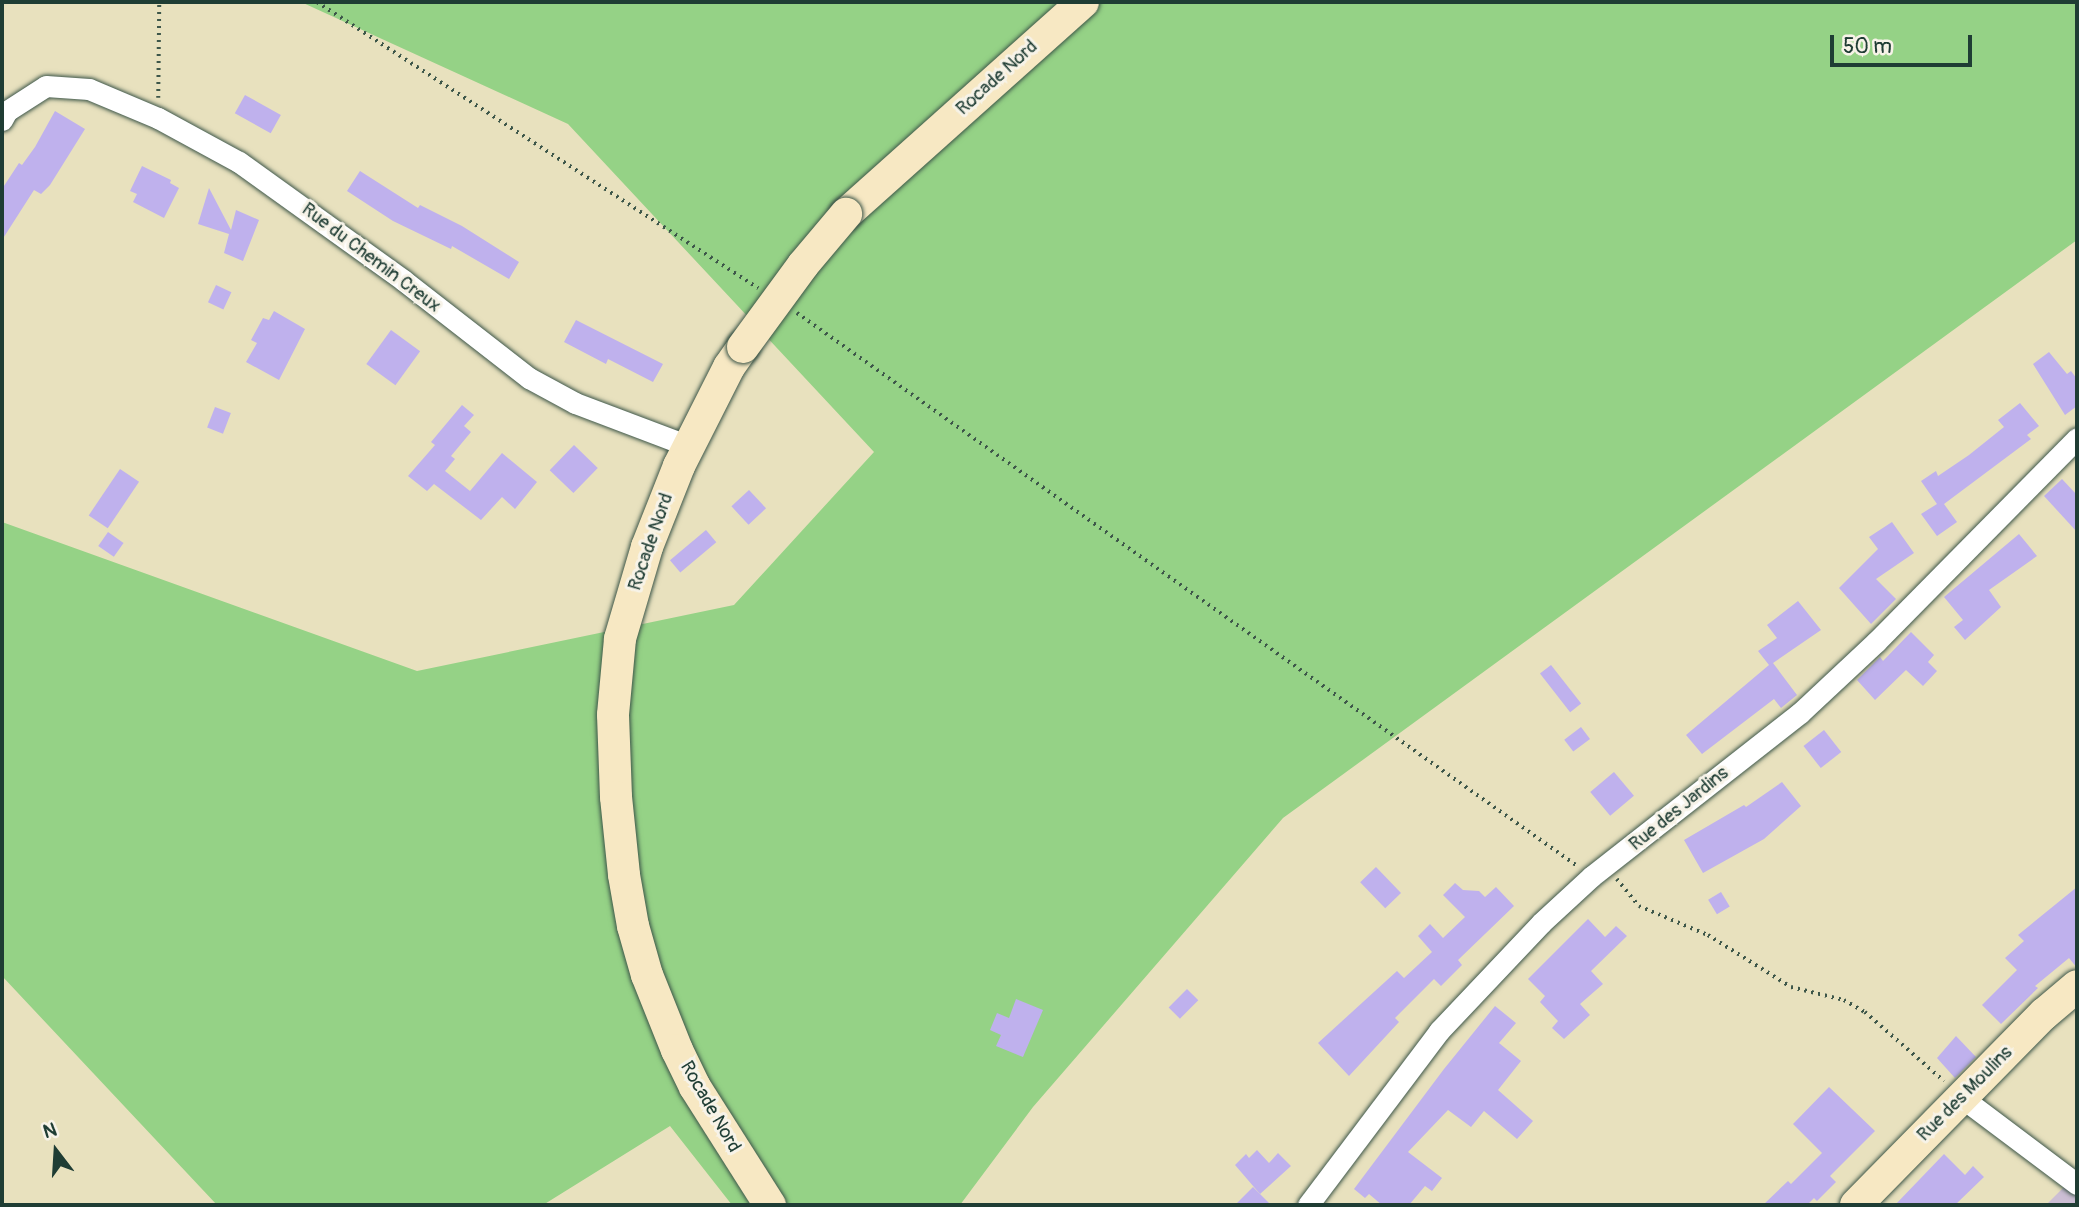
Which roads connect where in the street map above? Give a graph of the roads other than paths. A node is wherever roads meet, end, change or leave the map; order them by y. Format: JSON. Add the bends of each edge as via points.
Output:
{"nodes":[{"id":1,"x":1083,"y":2,"type":"edge"},
{"id":2,"x":2,"y":120,"type":"edge"},
{"id":3,"x":2077,"y":438,"type":"edge"},
{"id":4,"x":689,"y":446,"type":"junction"},
{"id":5,"x":2077,"y":986,"type":"edge"},
{"id":6,"x":1961,"y":1097,"type":"junction"},
{"id":7,"x":2077,"y":1184,"type":"edge"},
{"id":8,"x":770,"y":1205,"type":"edge"},
{"id":9,"x":1308,"y":1205,"type":"edge"},
{"id":10,"x":1856,"y":1205,"type":"edge"}],
"edges":[{"from":1,"to":4,"type":"main road","name":"Rocade Nord","bridge":true,"via":[[846,214],[729,367]]},
{"from":2,"to":4,"type":"street","name":"Rue du Chemin Creux","via":[[8,111],[47,86],[89,89],[158,118],[239,162],[529,378],[575,403]]},
{"from":3,"to":9,"type":"street","name":"Rue des Jardins","via":[[1800,713],[1599,871],[1541,923],[1439,1031]]},
{"from":4,"to":8,"type":"main road","name":"Rocade Nord","via":[[647,547],[621,639],[613,715],[616,797],[634,926],[661,1013],[695,1087]]},
{"from":5,"to":6,"type":"main road","name":"Rue des Moulins"},
{"from":6,"to":7,"type":"street"},
{"from":6,"to":10,"type":"main road","name":"Rue des Moulins"}]}
